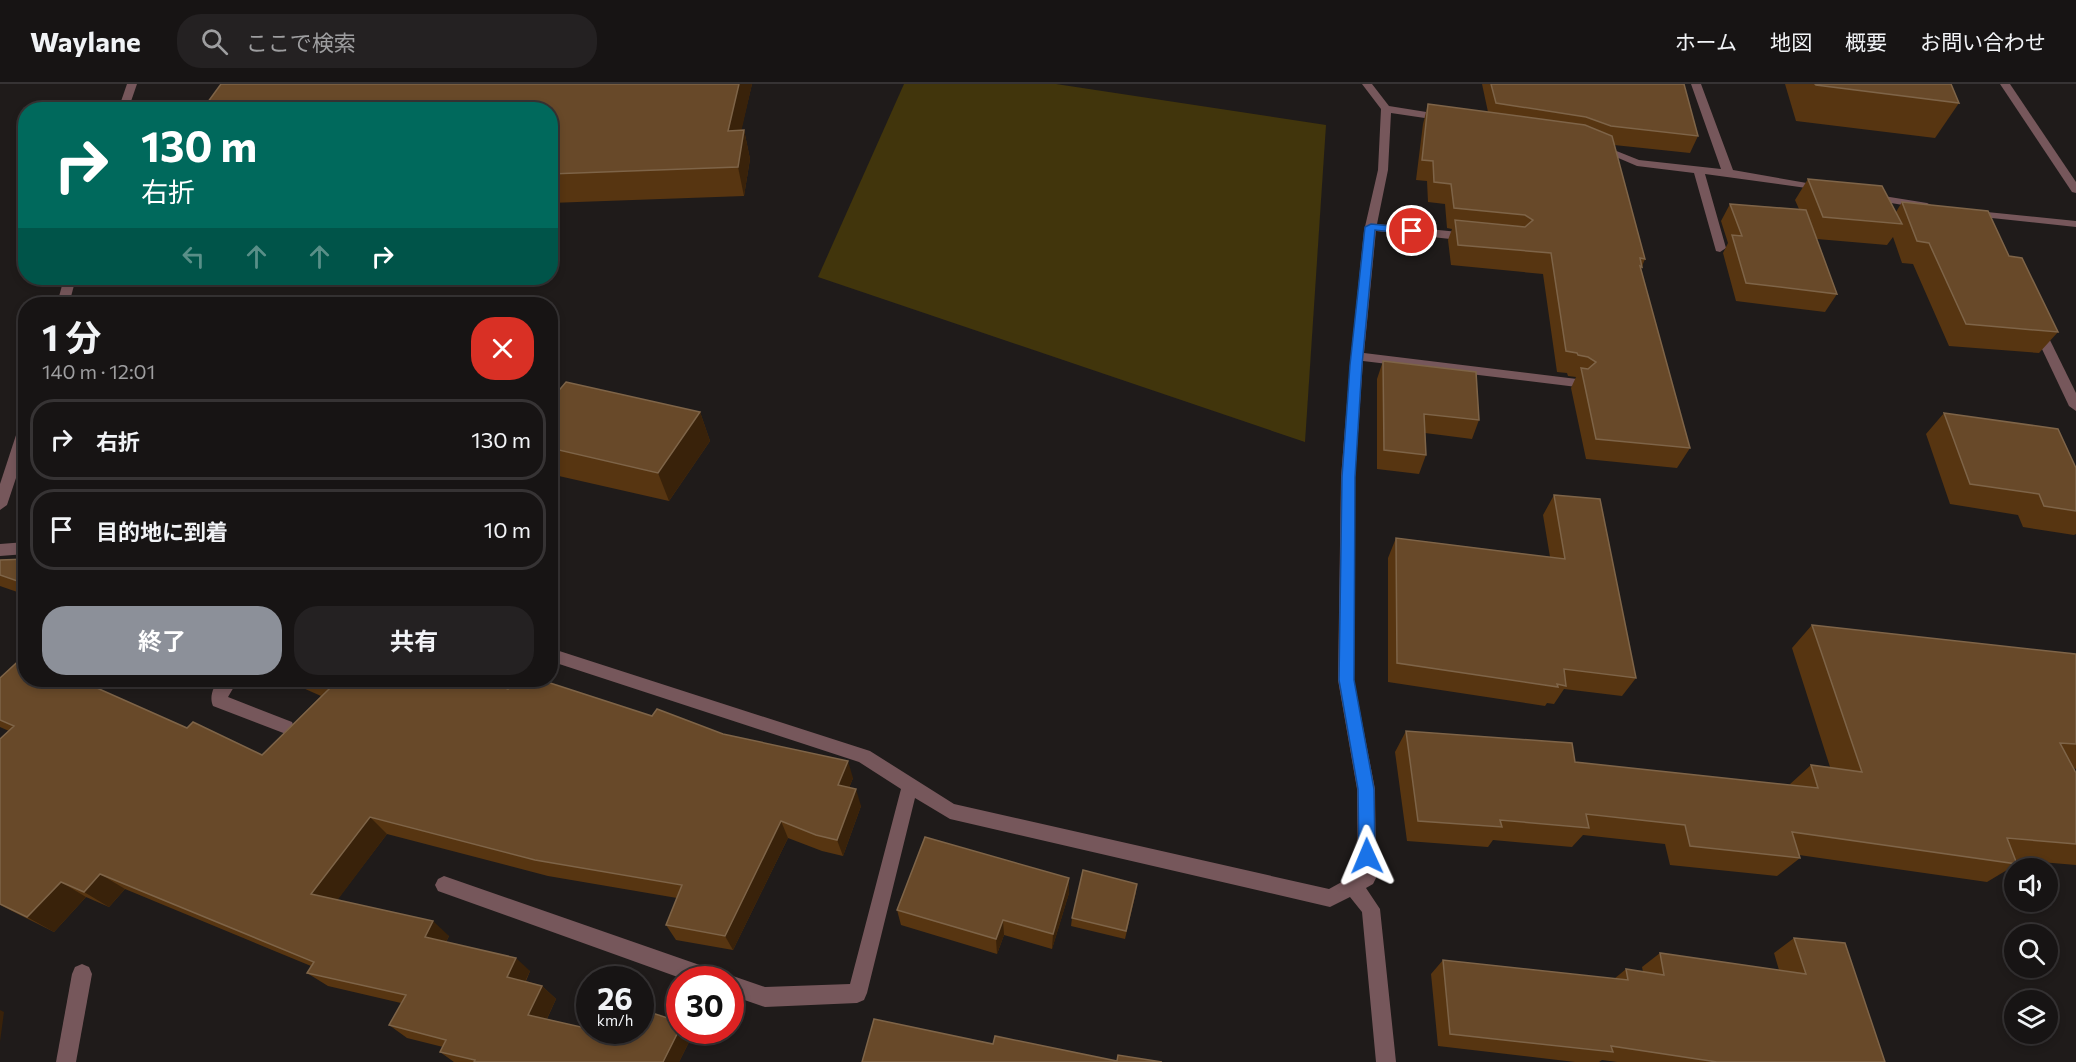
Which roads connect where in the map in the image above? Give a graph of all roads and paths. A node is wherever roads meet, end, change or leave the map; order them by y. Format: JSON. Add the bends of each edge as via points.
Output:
{"nodes":[{"id":1,"x":132,"y":84,"type":"edge"},
{"id":2,"x":1367,"y":84,"type":"edge"},
{"id":3,"x":1696,"y":84,"type":"edge"},
{"id":4,"x":2005,"y":84,"type":"edge"},
{"id":5,"x":126,"y":102,"type":"edge"},
{"id":6,"x":1386,"y":109,"type":"junction"},
{"id":7,"x":1454,"y":120,"type":"edge"},
{"id":8,"x":1588,"y":144,"type":"edge"},
{"id":9,"x":1700,"y":170,"type":"junction"},
{"id":10,"x":1728,"y":173,"type":"junction"},
{"id":11,"x":2076,"y":190,"type":"edge"},
{"id":12,"x":1840,"y":192,"type":"edge"},
{"id":13,"x":1863,"y":196,"type":"edge"},
{"id":14,"x":1942,"y":208,"type":"edge"},
{"id":15,"x":2076,"y":224,"type":"edge"},
{"id":16,"x":1371,"y":227,"type":"junction"},
{"id":17,"x":1987,"y":231,"type":"edge"},
{"id":18,"x":1483,"y":238,"type":"edge"},
{"id":19,"x":1720,"y":248,"type":"dead end"},
{"id":20,"x":2034,"y":320,"type":"edge"},
{"id":21,"x":1357,"y":356,"type":"junction"},
{"id":22,"x":1576,"y":383,"type":"dead end"},
{"id":23,"x":2076,"y":406,"type":"edge"},
{"id":24,"x":18,"y":451,"type":"edge"},
{"id":25,"x":0,"y":506,"type":"edge"},
{"id":26,"x":18,"y":549,"type":"edge"},
{"id":27,"x":0,"y":550,"type":"edge"},
{"id":28,"x":558,"y":657,"type":"edge"},
{"id":29,"x":223,"y":687,"type":"edge"},
{"id":30,"x":286,"y":727,"type":"dead end"},
{"id":31,"x":910,"y":786,"type":"junction"},
{"id":32,"x":444,"y":885,"type":"dead end"},
{"id":33,"x":1353,"y":886,"type":"junction"},
{"id":34,"x":674,"y":966,"type":"edge"},
{"id":35,"x":82,"y":975,"type":"dead end"},
{"id":36,"x":744,"y":990,"type":"edge"},
{"id":37,"x":66,"y":1062,"type":"edge"},
{"id":38,"x":1386,"y":1062,"type":"edge"}],
"edges":[{"from":1,"to":5,"type":"street"},
{"from":2,"to":6,"type":"street"},
{"from":3,"to":10,"type":"street"},
{"from":4,"to":11,"type":"street"},
{"from":6,"to":7,"type":"street"},
{"from":6,"to":16,"type":"street","via":[[1383,170]]},
{"from":8,"to":9,"type":"street","via":[[1637,163]]},
{"from":9,"to":10,"type":"street"},
{"from":9,"to":19,"type":"street"},
{"from":10,"to":12,"type":"street"},
{"from":13,"to":14,"type":"street"},
{"from":15,"to":17,"type":"street","via":[[1971,213]]},
{"from":16,"to":18,"type":"street"},
{"from":16,"to":21,"type":"street"},
{"from":20,"to":23,"type":"street"},
{"from":21,"to":22,"type":"street"},
{"from":21,"to":33,"type":"street","via":[[1348,477],[1346,680],[1366,789],[1367,878]]},
{"from":24,"to":25,"type":"street"},
{"from":26,"to":27,"type":"street"},
{"from":28,"to":31,"type":"street","via":[[864,756]]},
{"from":29,"to":30,"type":"street","via":[[219,701]]},
{"from":31,"to":33,"type":"street","via":[[950,811],[1330,898]]},
{"from":31,"to":36,"type":"street","via":[[857,993],[765,997]]},
{"from":32,"to":34,"type":"street"},
{"from":33,"to":38,"type":"street","via":[[1371,909]]},
{"from":35,"to":37,"type":"street"}]}
